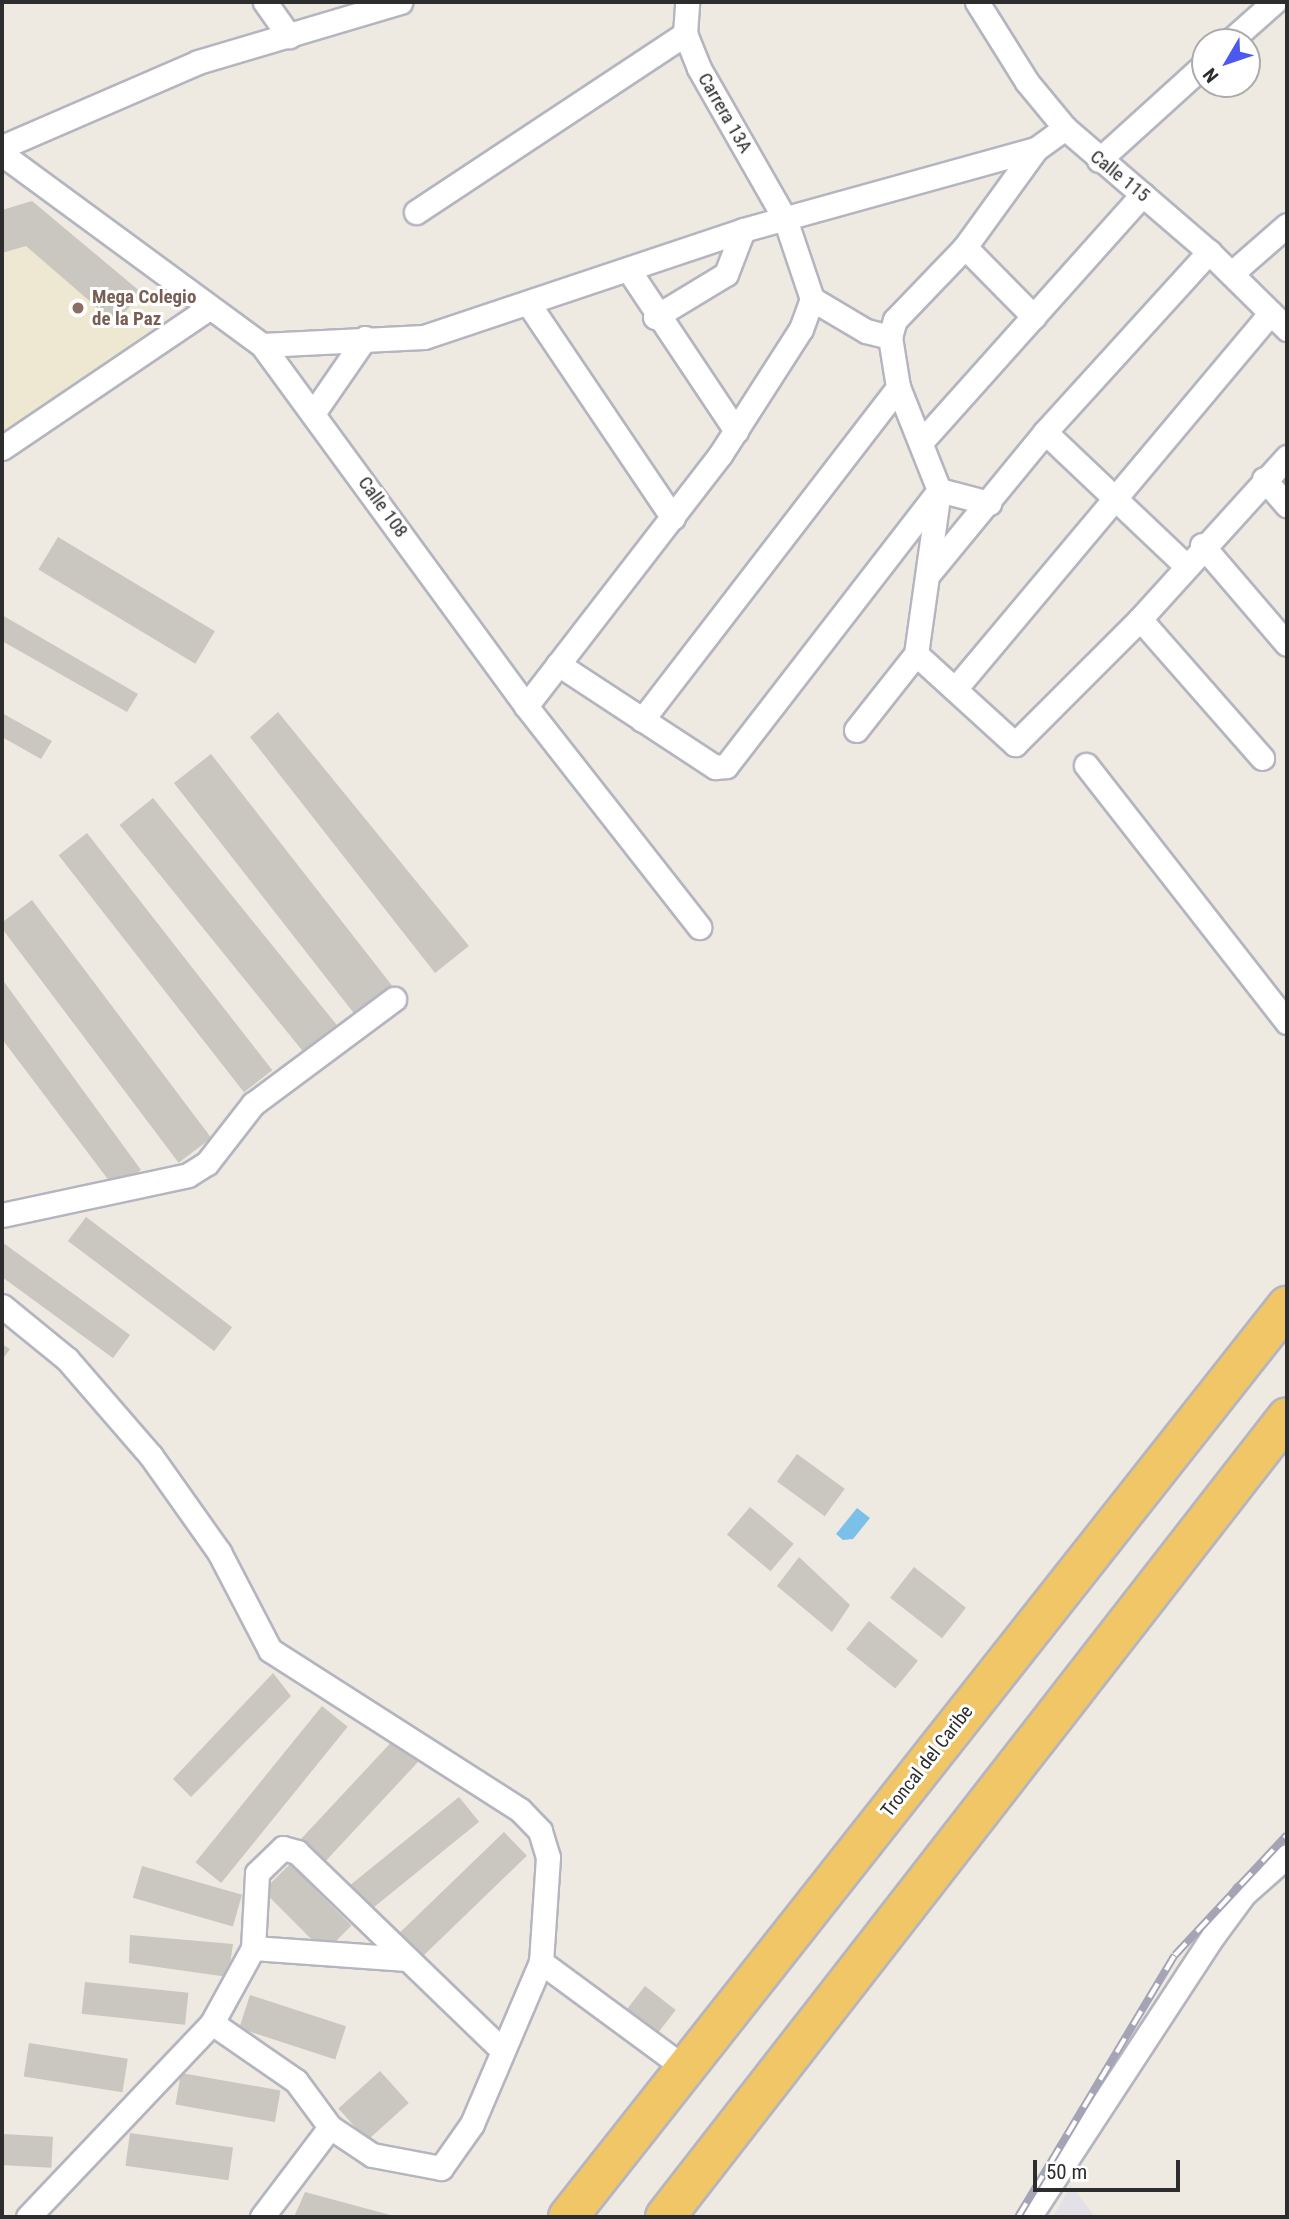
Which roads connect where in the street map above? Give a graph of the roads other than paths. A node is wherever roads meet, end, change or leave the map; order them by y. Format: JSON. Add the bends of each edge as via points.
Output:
{"nodes":[{"id":1,"x":265,"y":2,"type":"edge"},
{"id":2,"x":400,"y":2,"type":"edge"},
{"id":3,"x":687,"y":2,"type":"edge"},
{"id":4,"x":977,"y":2,"type":"edge"},
{"id":5,"x":1274,"y":2,"type":"edge"},
{"id":6,"x":1245,"y":28,"type":"edge"},
{"id":7,"x":685,"y":34,"type":"junction"},
{"id":8,"x":289,"y":36,"type":"junction"},
{"id":9,"x":1191,"y":77,"type":"edge"},
{"id":10,"x":1065,"y":128,"type":"junction"},
{"id":11,"x":2,"y":147,"type":"edge"},
{"id":12,"x":1036,"y":149,"type":"junction"},
{"id":13,"x":2,"y":154,"type":"edge"},
{"id":14,"x":1100,"y":160,"type":"junction"},
{"id":15,"x":1143,"y":194,"type":"junction"},
{"id":16,"x":416,"y":212,"type":"dead end"},
{"id":17,"x":785,"y":219,"type":"junction"},
{"id":18,"x":1287,"y":225,"type":"edge"},
{"id":19,"x":743,"y":230,"type":"junction"},
{"id":20,"x":965,"y":247,"type":"junction"},
{"id":21,"x":1209,"y":252,"type":"junction"},
{"id":22,"x":628,"y":269,"type":"junction"},
{"id":23,"x":1232,"y":273,"type":"junction"},
{"id":24,"x":812,"y":299,"type":"junction"},
{"id":25,"x":528,"y":303,"type":"junction"},
{"id":26,"x":206,"y":309,"type":"junction"},
{"id":27,"x":1271,"y":313,"type":"junction"},
{"id":28,"x":655,"y":317,"type":"junction"},
{"id":29,"x":1034,"y":317,"type":"junction"},
{"id":30,"x":1287,"y":329,"type":"edge"},
{"id":31,"x":890,"y":337,"type":"junction"},
{"id":32,"x":365,"y":338,"type":"junction"},
{"id":33,"x":262,"y":345,"type":"junction"},
{"id":34,"x":898,"y":387,"type":"junction"},
{"id":35,"x":314,"y":412,"type":"junction"},
{"id":36,"x":736,"y":432,"type":"junction"},
{"id":37,"x":1045,"y":432,"type":"junction"},
{"id":38,"x":922,"y":441,"type":"junction"},
{"id":39,"x":2,"y":448,"type":"edge"},
{"id":40,"x":1287,"y":457,"type":"edge"},
{"id":41,"x":1264,"y":479,"type":"junction"},
{"id":42,"x":939,"y":490,"type":"junction"},
{"id":43,"x":1112,"y":495,"type":"junction"},
{"id":44,"x":989,"y":503,"type":"junction"},
{"id":45,"x":1287,"y":505,"type":"edge"},
{"id":46,"x":673,"y":518,"type":"junction"},
{"id":47,"x":1202,"y":545,"type":"junction"},
{"id":48,"x":1185,"y":565,"type":"junction"},
{"id":49,"x":931,"y":571,"type":"junction"},
{"id":50,"x":1140,"y":620,"type":"junction"},
{"id":51,"x":1287,"y":644,"type":"edge"},
{"id":52,"x":916,"y":654,"type":"junction"},
{"id":53,"x":558,"y":664,"type":"junction"},
{"id":54,"x":955,"y":689,"type":"junction"},
{"id":55,"x":526,"y":706,"type":"junction"},
{"id":56,"x":642,"y":720,"type":"junction"},
{"id":57,"x":856,"y":730,"type":"dead end"},
{"id":58,"x":1262,"y":758,"type":"dead end"},
{"id":59,"x":1086,"y":765,"type":"dead end"},
{"id":60,"x":699,"y":927,"type":"dead end"},
{"id":61,"x":394,"y":999,"type":"dead end"},
{"id":62,"x":1287,"y":1022,"type":"edge"},
{"id":63,"x":2,"y":1215,"type":"edge"},
{"id":64,"x":2,"y":1306,"type":"edge"},
{"id":65,"x":1287,"y":1306,"type":"edge"},
{"id":66,"x":1287,"y":1417,"type":"edge"},
{"id":67,"x":1287,"y":1856,"type":"edge"},
{"id":68,"x":253,"y":1948,"type":"junction"},
{"id":69,"x":407,"y":1959,"type":"junction"},
{"id":70,"x":541,"y":1962,"type":"junction"},
{"id":71,"x":212,"y":2023,"type":"junction"},
{"id":72,"x":501,"y":2049,"type":"junction"},
{"id":73,"x":685,"y":2068,"type":"junction"},
{"id":74,"x":330,"y":2127,"type":"junction"},
{"id":75,"x":28,"y":2217,"type":"edge"},
{"id":76,"x":262,"y":2217,"type":"edge"},
{"id":77,"x":568,"y":2217,"type":"edge"},
{"id":78,"x":665,"y":2217,"type":"edge"},
{"id":79,"x":1029,"y":2217,"type":"edge"}],
"edges":[{"from":1,"to":8,"type":"street"},
{"from":2,"to":8,"type":"street"},
{"from":3,"to":7,"type":"street"},
{"from":4,"to":10,"type":"street","name":"Calle 115","via":[[1027,82]]},
{"from":5,"to":6,"type":"street"},
{"from":7,"to":16,"type":"street"},
{"from":7,"to":17,"type":"street","name":"Carrera 13A"},
{"from":8,"to":11,"type":"street","via":[[198,62]]},
{"from":9,"to":14,"type":"street"},
{"from":10,"to":12,"type":"street"},
{"from":10,"to":14,"type":"street","name":"Calle 115"},
{"from":12,"to":17,"type":"street"},
{"from":12,"to":20,"type":"street"},
{"from":13,"to":26,"type":"street","name":"Calle 108"},
{"from":14,"to":15,"type":"street","name":"Calle 115"},
{"from":15,"to":21,"type":"street","name":"Calle 115"},
{"from":15,"to":29,"type":"street"},
{"from":17,"to":19,"type":"street"},
{"from":17,"to":24,"type":"street","name":"Carrera 13A"},
{"from":18,"to":23,"type":"street"},
{"from":19,"to":22,"type":"street"},
{"from":19,"to":28,"type":"street","via":[[726,274]]},
{"from":20,"to":29,"type":"street"},
{"from":20,"to":31,"type":"street","via":[[910,301]]},
{"from":21,"to":23,"type":"street","name":"Calle 115"},
{"from":21,"to":37,"type":"street"},
{"from":22,"to":25,"type":"street"},
{"from":22,"to":28,"type":"street"},
{"from":23,"to":27,"type":"street","name":"Calle 115"},
{"from":24,"to":31,"type":"street","via":[[866,331]]},
{"from":24,"to":36,"type":"street","via":[[801,329]]},
{"from":25,"to":32,"type":"street","via":[[424,337]]},
{"from":25,"to":46,"type":"street"},
{"from":26,"to":33,"type":"street","name":"Calle 108"},
{"from":26,"to":39,"type":"street"},
{"from":27,"to":30,"type":"street","name":"Calle 115"},
{"from":27,"to":43,"type":"street"},
{"from":28,"to":36,"type":"street"},
{"from":29,"to":38,"type":"street"},
{"from":31,"to":34,"type":"street"},
{"from":32,"to":33,"type":"street"},
{"from":32,"to":35,"type":"street"},
{"from":33,"to":35,"type":"street","name":"Calle 108"},
{"from":34,"to":38,"type":"street"},
{"from":34,"to":56,"type":"street"},
{"from":35,"to":55,"type":"street","name":"Calle 108"},
{"from":36,"to":46,"type":"street"},
{"from":37,"to":43,"type":"street"},
{"from":37,"to":44,"type":"street"},
{"from":38,"to":42,"type":"street"},
{"from":40,"to":41,"type":"street"},
{"from":41,"to":45,"type":"street"},
{"from":41,"to":47,"type":"street"},
{"from":42,"to":44,"type":"street"},
{"from":42,"to":49,"type":"street"},
{"from":42,"to":56,"type":"street","via":[[735,761],[716,767]]},
{"from":43,"to":48,"type":"street"},
{"from":43,"to":54,"type":"street"},
{"from":44,"to":49,"type":"street"},
{"from":46,"to":53,"type":"street"},
{"from":47,"to":48,"type":"street"},
{"from":47,"to":51,"type":"street"},
{"from":48,"to":50,"type":"street"},
{"from":49,"to":52,"type":"street"},
{"from":50,"to":54,"type":"street","via":[[1015,744]]},
{"from":50,"to":58,"type":"street"},
{"from":52,"to":54,"type":"street"},
{"from":52,"to":57,"type":"street"},
{"from":53,"to":55,"type":"street"},
{"from":53,"to":56,"type":"street"},
{"from":55,"to":60,"type":"street","name":"Calle 108"},
{"from":59,"to":62,"type":"street"},
{"from":61,"to":63,"type":"street","via":[[253,1104],[207,1163],[188,1175]]},
{"from":64,"to":70,"type":"street","via":[[67,1359],[151,1455],[219,1552],[271,1650],[520,1810],[540,1831],[548,1857]]},
{"from":65,"to":73,"type":"highway","name":"Troncal del Caribe"},
{"from":66,"to":78,"type":"highway"},
{"from":67,"to":79,"type":"street","via":[[1244,1894],[1213,1936]]},
{"from":68,"to":69,"type":"street"},
{"from":68,"to":69,"type":"street","via":[[257,1873],[276,1851],[290,1848]]},
{"from":68,"to":71,"type":"street"},
{"from":69,"to":72,"type":"street"},
{"from":70,"to":72,"type":"street"},
{"from":70,"to":73,"type":"street"},
{"from":71,"to":74,"type":"street","via":[[296,2081]]},
{"from":71,"to":75,"type":"street"},
{"from":72,"to":74,"type":"street","via":[[472,2124],[441,2168],[372,2155]]},
{"from":73,"to":77,"type":"highway","name":"Troncal del Caribe"},
{"from":74,"to":76,"type":"street"}]}
